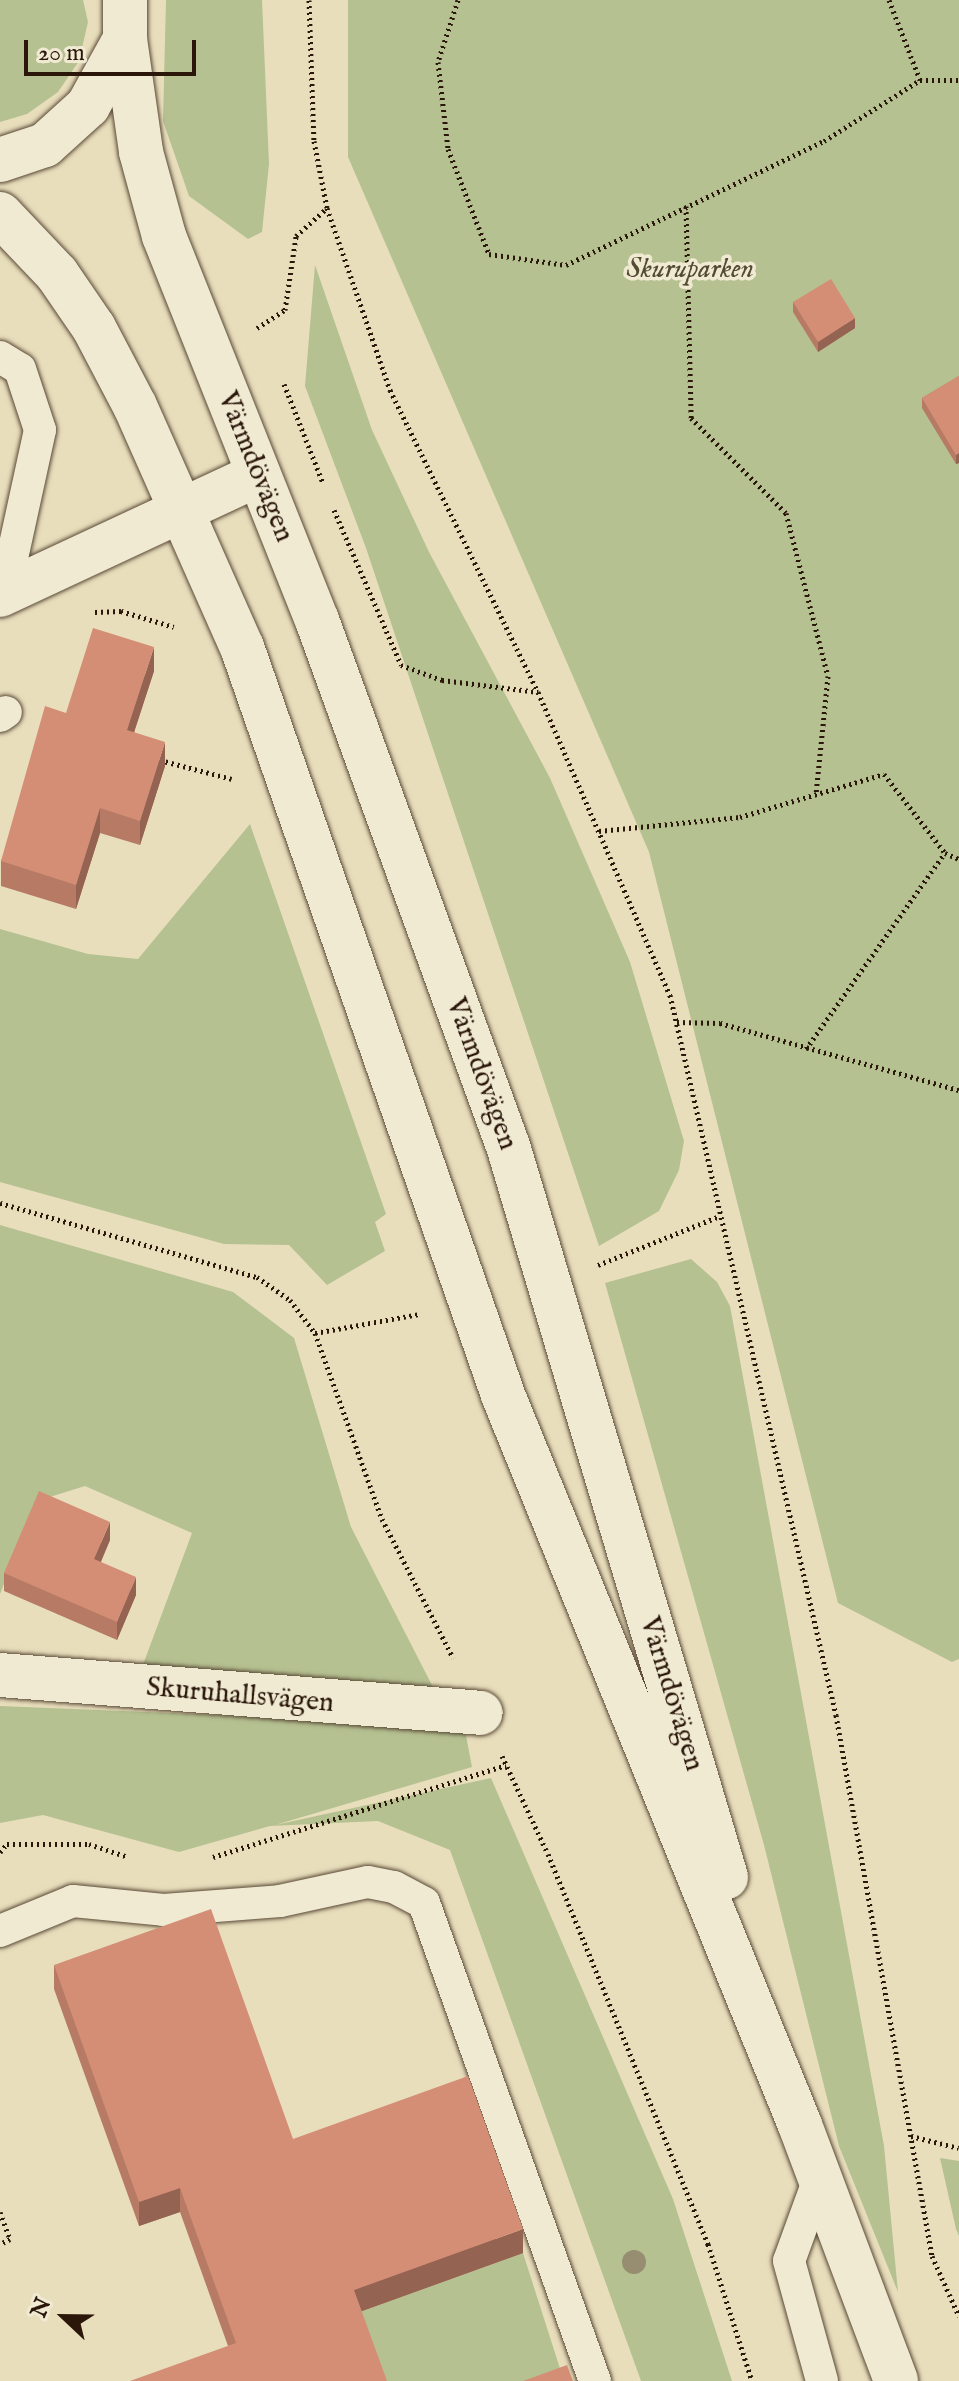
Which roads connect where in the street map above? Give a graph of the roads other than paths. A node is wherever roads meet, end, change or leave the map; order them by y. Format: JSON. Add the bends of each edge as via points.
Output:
{"nodes":[{"id":1,"x":125,"y":20,"type":"edge"},
{"id":2,"x":0,"y":160,"type":"edge"},
{"id":3,"x":0,"y":214,"type":"edge"},
{"id":4,"x":0,"y":357,"type":"edge"},
{"id":5,"x":257,"y":475,"type":"junction"},
{"id":6,"x":182,"y":511,"type":"junction"},
{"id":7,"x":2,"y":593,"type":"edge"},
{"id":8,"x":0,"y":1675,"type":"edge"},
{"id":9,"x":480,"y":1713,"type":"road end"},
{"id":10,"x":0,"y":1931,"type":"edge"},
{"id":11,"x":800,"y":2125,"type":"junction"},
{"id":12,"x":820,"y":2176,"type":"junction"},
{"id":13,"x":595,"y":2381,"type":"edge"},
{"id":14,"x":822,"y":2381,"type":"edge"},
{"id":15,"x":896,"y":2381,"type":"edge"}],
"edges":[{"from":1,"to":2,"type":"main road","via":[[88,106],[45,145]]},
{"from":1,"to":5,"type":"main road","name":"Värmdövägen","via":[[150,190]]},
{"from":3,"to":6,"type":"main road","name":"Värmdövägen","via":[[57,274],[94,328]]},
{"from":4,"to":7,"type":"lane","via":[[20,369],[40,430]]},
{"from":5,"to":6,"type":"main road"},
{"from":5,"to":11,"type":"main road","name":"Värmdövägen","via":[[317,620],[509,1149]]},
{"from":6,"to":7,"type":"main road"},
{"from":6,"to":11,"type":"main road","name":"Värmdövägen","via":[[242,647],[503,1395]]},
{"from":8,"to":9,"type":"main road","name":"Skuruhallsvägen"},
{"from":10,"to":13,"type":"lane","via":[[73,1901],[164,1910],[280,1901],[368,1882],[394,1887],[424,1903]]},
{"from":11,"to":12,"type":"main road","name":"Värmdövägen"},
{"from":12,"to":14,"type":"lane","via":[[789,2261]]},
{"from":12,"to":15,"type":"main road","name":"Värmdövägen"}]}
